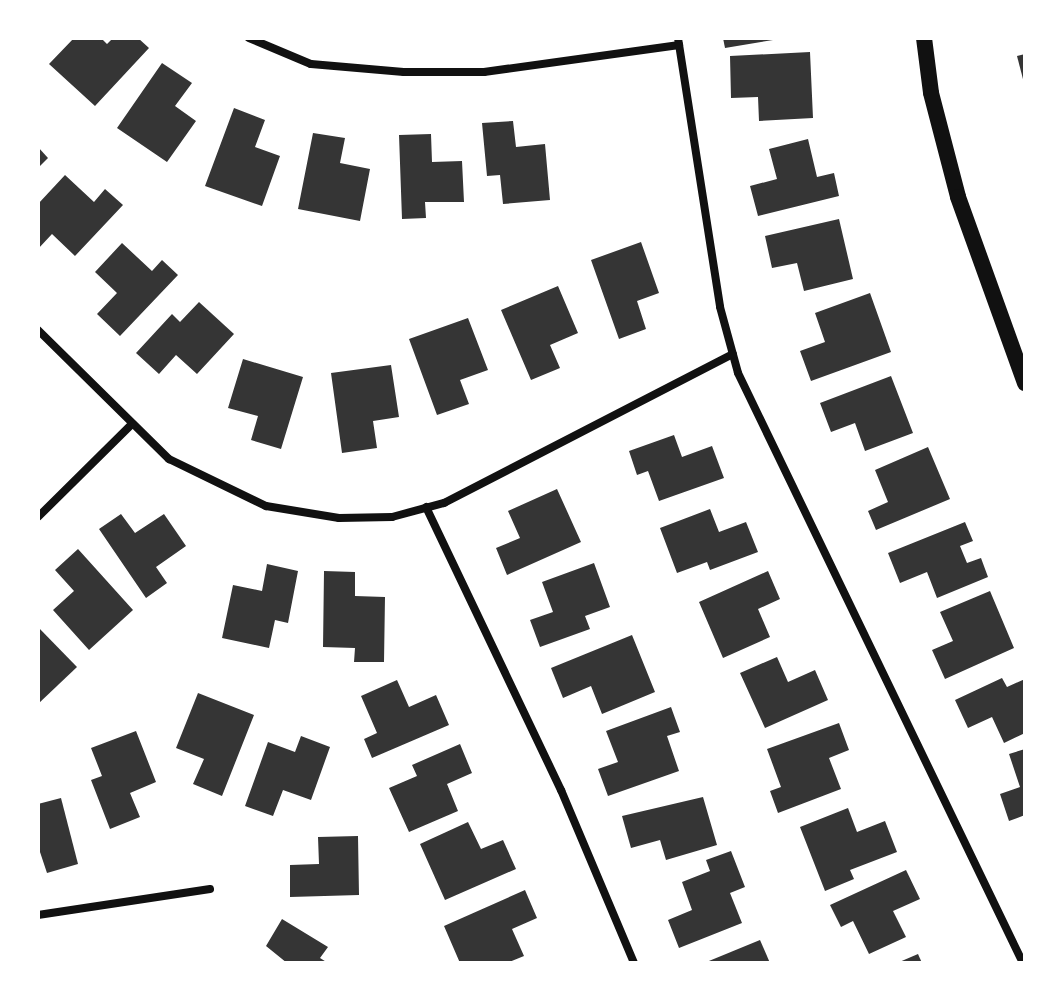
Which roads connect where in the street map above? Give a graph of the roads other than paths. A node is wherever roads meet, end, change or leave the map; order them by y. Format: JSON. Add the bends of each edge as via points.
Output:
{"nodes":[{"id":1,"x":249,"y":38,"type":"edge"},
{"id":2,"x":924,"y":38,"type":"edge"},
{"id":3,"x":679,"y":42,"type":"edge"},
{"id":4,"x":38,"y":330,"type":"edge"},
{"id":5,"x":733,"y":354,"type":"junction"},
{"id":6,"x":1025,"y":383,"type":"edge"},
{"id":7,"x":132,"y":424,"type":"junction"},
{"id":8,"x":426,"y":507,"type":"junction"},
{"id":9,"x":38,"y":517,"type":"edge"},
{"id":10,"x":210,"y":889,"type":"dead end"},
{"id":11,"x":38,"y":915,"type":"edge"},
{"id":12,"x":634,"y":963,"type":"edge"},
{"id":13,"x":1023,"y":963,"type":"edge"}],
"edges":[{"from":1,"to":3,"type":"street","via":[[311,64],[404,72],[484,72]]},
{"from":2,"to":6,"type":"main road","via":[[931,93],[958,197]]},
{"from":3,"to":5,"type":"street","via":[[720,307]]},
{"from":4,"to":7,"type":"street"},
{"from":5,"to":8,"type":"street","via":[[444,503]]},
{"from":5,"to":13,"type":"street"},
{"from":7,"to":8,"type":"street","via":[[169,459],[266,506],[339,518],[392,517]]},
{"from":7,"to":9,"type":"street"},
{"from":8,"to":12,"type":"street","via":[[561,790]]},
{"from":10,"to":11,"type":"street"}]}
